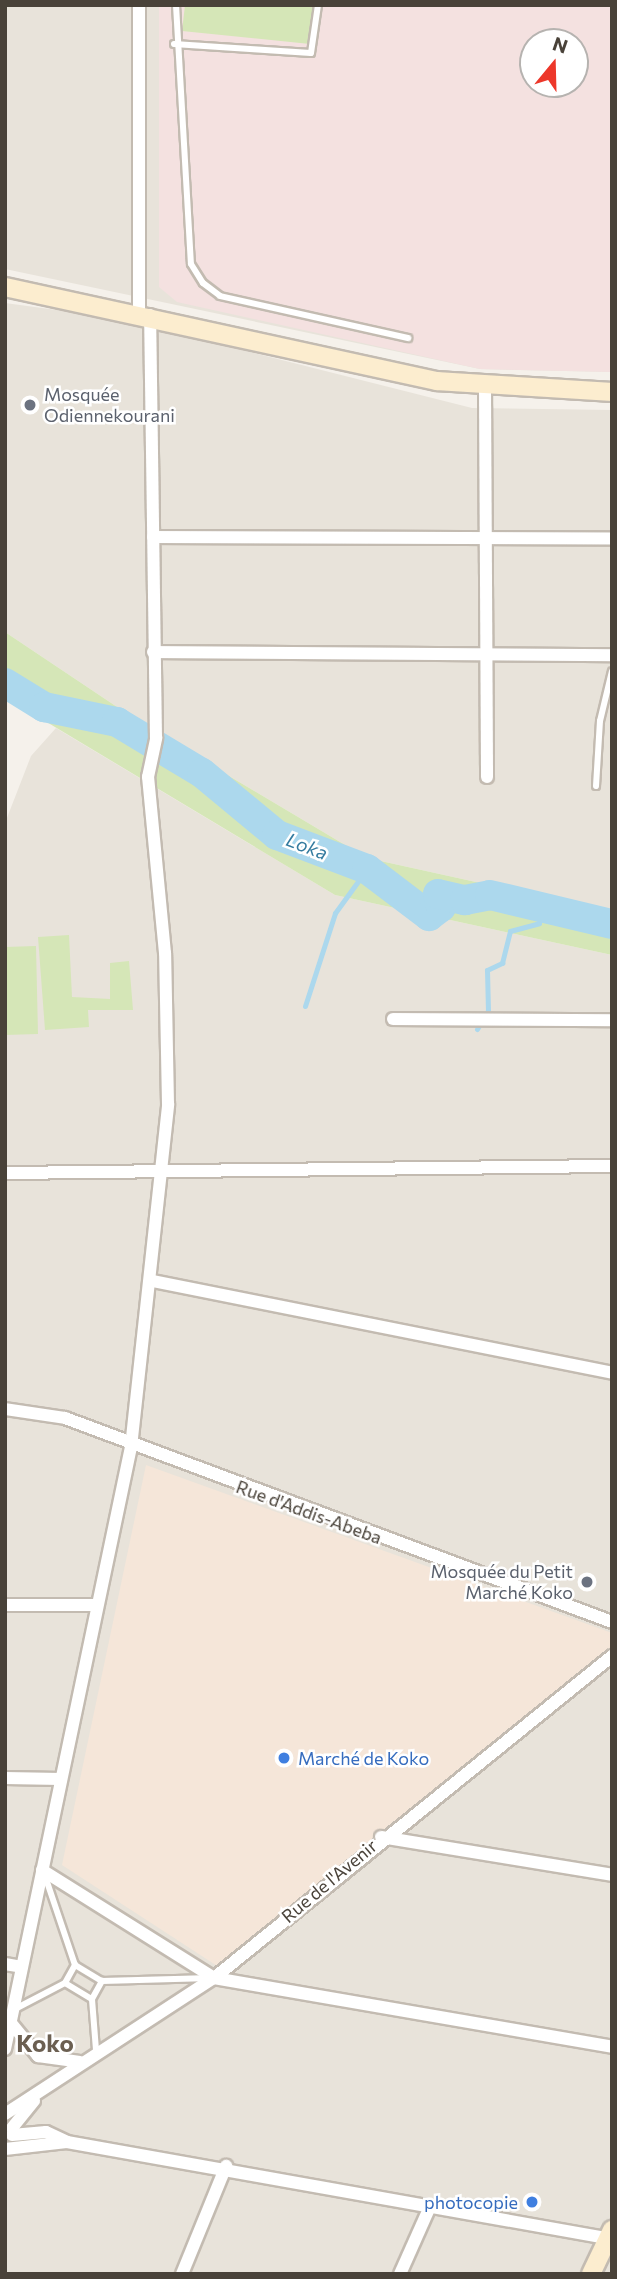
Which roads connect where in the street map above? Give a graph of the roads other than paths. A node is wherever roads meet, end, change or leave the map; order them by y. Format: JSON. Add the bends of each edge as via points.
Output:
{"nodes":[{"id":1,"x":139,"y":5,"type":"edge"},
{"id":2,"x":176,"y":5,"type":"edge"},
{"id":3,"x":318,"y":5,"type":"edge"},
{"id":4,"x":174,"y":44,"type":"junction"},
{"id":5,"x":5,"y":287,"type":"edge"},
{"id":6,"x":144,"y":314,"type":"junction"},
{"id":7,"x":408,"y":338,"type":"dead end"},
{"id":8,"x":485,"y":388,"type":"junction"},
{"id":9,"x":612,"y":392,"type":"edge"},
{"id":10,"x":153,"y":537,"type":"junction"},
{"id":11,"x":488,"y":538,"type":"junction"},
{"id":12,"x":612,"y":539,"type":"edge"},
{"id":13,"x":153,"y":652,"type":"junction"},
{"id":14,"x":487,"y":654,"type":"junction"},
{"id":15,"x":612,"y":655,"type":"edge"},
{"id":16,"x":612,"y":671,"type":"edge"},
{"id":17,"x":487,"y":777,"type":"dead end"},
{"id":18,"x":596,"y":786,"type":"dead end"},
{"id":19,"x":393,"y":1019,"type":"dead end"},
{"id":20,"x":612,"y":1020,"type":"edge"},
{"id":21,"x":612,"y":1166,"type":"edge"},
{"id":22,"x":5,"y":1173,"type":"edge"},
{"id":23,"x":161,"y":1174,"type":"junction"},
{"id":24,"x":153,"y":1281,"type":"junction"},
{"id":25,"x":612,"y":1373,"type":"edge"},
{"id":26,"x":5,"y":1409,"type":"edge"},
{"id":27,"x":131,"y":1447,"type":"junction"},
{"id":28,"x":5,"y":1605,"type":"edge"},
{"id":29,"x":97,"y":1605,"type":"junction"},
{"id":30,"x":612,"y":1622,"type":"edge"},
{"id":31,"x":612,"y":1656,"type":"edge"},
{"id":32,"x":5,"y":1778,"type":"edge"},
{"id":33,"x":61,"y":1779,"type":"junction"},
{"id":34,"x":381,"y":1837,"type":"junction"},
{"id":35,"x":43,"y":1870,"type":"junction"},
{"id":36,"x":612,"y":1875,"type":"edge"},
{"id":37,"x":5,"y":1964,"type":"edge"},
{"id":38,"x":75,"y":1965,"type":"junction"},
{"id":39,"x":22,"y":1967,"type":"junction"},
{"id":40,"x":214,"y":1978,"type":"junction"},
{"id":41,"x":102,"y":1981,"type":"junction"},
{"id":42,"x":65,"y":1983,"type":"junction"},
{"id":43,"x":92,"y":1999,"type":"junction"},
{"id":44,"x":12,"y":2017,"type":"junction"},
{"id":45,"x":612,"y":2047,"type":"edge"},
{"id":46,"x":5,"y":2049,"type":"edge"},
{"id":47,"x":96,"y":2050,"type":"junction"},
{"id":48,"x":81,"y":2062,"type":"junction"},
{"id":49,"x":8,"y":2131,"type":"edge"},
{"id":50,"x":226,"y":2166,"type":"junction"},
{"id":51,"x":429,"y":2209,"type":"junction"},
{"id":52,"x":611,"y":2236,"type":"edge"},
{"id":53,"x":182,"y":2274,"type":"edge"},
{"id":54,"x":400,"y":2274,"type":"edge"},
{"id":55,"x":591,"y":2274,"type":"edge"}],
"edges":[{"from":1,"to":6,"type":"street"},
{"from":2,"to":4,"type":"lane"},
{"from":3,"to":4,"type":"lane","via":[[311,53]]},
{"from":4,"to":7,"type":"lane","via":[[191,264],[203,283],[220,296]]},
{"from":5,"to":6,"type":"street"},
{"from":6,"to":8,"type":"street"},
{"from":6,"to":10,"type":"street"},
{"from":8,"to":9,"type":"street"},
{"from":8,"to":11,"type":"street"},
{"from":10,"to":11,"type":"street"},
{"from":10,"to":13,"type":"street"},
{"from":11,"to":12,"type":"street"},
{"from":11,"to":14,"type":"street"},
{"from":13,"to":14,"type":"street"},
{"from":13,"to":23,"type":"street","via":[[156,738],[148,777],[165,953],[168,1104]]},
{"from":14,"to":15,"type":"street"},
{"from":14,"to":17,"type":"street"},
{"from":16,"to":18,"type":"lane","via":[[600,721]]},
{"from":19,"to":20,"type":"street"},
{"from":21,"to":23,"type":"street"},
{"from":22,"to":23,"type":"street"},
{"from":23,"to":24,"type":"street"},
{"from":24,"to":25,"type":"street"},
{"from":24,"to":27,"type":"street"},
{"from":26,"to":27,"type":"street","name":"Rue d'Addis-Abeba","via":[[65,1418]]},
{"from":27,"to":29,"type":"street"},
{"from":27,"to":30,"type":"street","name":"Rue d'Addis-Abeba"},
{"from":28,"to":29,"type":"street"},
{"from":29,"to":33,"type":"street"},
{"from":31,"to":34,"type":"street","name":"Rue de l'Avenir"},
{"from":32,"to":33,"type":"street"},
{"from":33,"to":35,"type":"street"},
{"from":34,"to":36,"type":"street"},
{"from":34,"to":40,"type":"street","name":"Rue de l'Avenir"},
{"from":35,"to":38,"type":"lane"},
{"from":35,"to":39,"type":"street"},
{"from":35,"to":40,"type":"street"},
{"from":37,"to":39,"type":"street"},
{"from":38,"to":41,"type":"lane"},
{"from":38,"to":42,"type":"lane"},
{"from":39,"to":44,"type":"street"},
{"from":40,"to":41,"type":"lane"},
{"from":40,"to":45,"type":"street"},
{"from":40,"to":47,"type":"street","name":"Rue de l'Avenir"},
{"from":41,"to":43,"type":"lane"},
{"from":42,"to":43,"type":"lane"},
{"from":42,"to":44,"type":"lane"},
{"from":43,"to":47,"type":"lane"},
{"from":44,"to":46,"type":"street"},
{"from":44,"to":48,"type":"street","via":[[38,2056]]},
{"from":47,"to":48,"type":"street","name":"Rue de l'Avenir"},
{"from":48,"to":49,"type":"street","name":"Rue de l'Avenir","via":[[38,2095]]},
{"from":49,"to":50,"type":"street","via":[[46,2133],[67,2142]]},
{"from":50,"to":51,"type":"street"},
{"from":50,"to":53,"type":"street"},
{"from":51,"to":52,"type":"street"},
{"from":51,"to":54,"type":"street"},
{"from":52,"to":55,"type":"street"}]}
